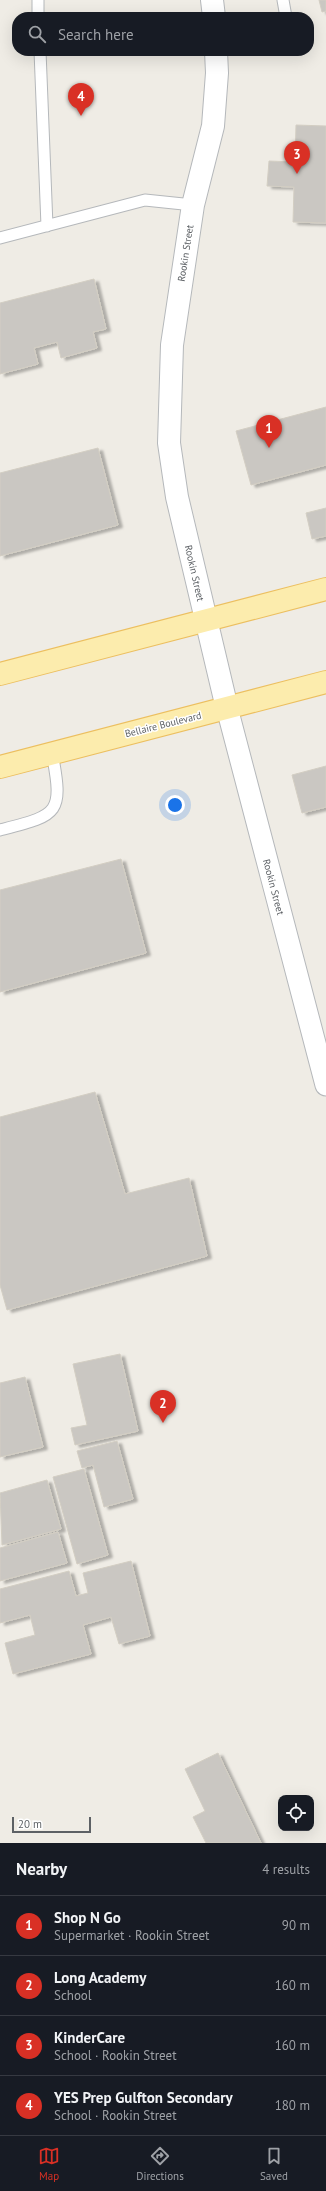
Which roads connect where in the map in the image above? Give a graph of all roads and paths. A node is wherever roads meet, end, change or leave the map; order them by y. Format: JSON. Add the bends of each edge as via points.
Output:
{"nodes":[{"id":1,"x":38,"y":0,"type":"edge"},
{"id":2,"x":212,"y":0,"type":"edge"},
{"id":3,"x":284,"y":0,"type":"edge"},
{"id":4,"x":38,"y":12,"type":"edge"},
{"id":5,"x":213,"y":12,"type":"edge"},
{"id":6,"x":285,"y":12,"type":"edge"},
{"id":7,"x":40,"y":56,"type":"edge"},
{"id":8,"x":216,"y":56,"type":"edge"},
{"id":9,"x":193,"y":205,"type":"junction"},
{"id":10,"x":47,"y":226,"type":"junction"},
{"id":11,"x":0,"y":238,"type":"edge"},
{"id":12,"x":326,"y":589,"type":"edge"},
{"id":13,"x":206,"y":620,"type":"junction"},
{"id":14,"x":0,"y":674,"type":"edge"},
{"id":15,"x":326,"y":682,"type":"edge"},
{"id":16,"x":227,"y":708,"type":"junction"},
{"id":17,"x":52,"y":753,"type":"junction"},
{"id":18,"x":0,"y":767,"type":"edge"},
{"id":19,"x":0,"y":830,"type":"edge"},
{"id":20,"x":325,"y":1078,"type":"edge"}],
"edges":[{"from":1,"to":4,"type":"lane"},
{"from":2,"to":5,"type":"street"},
{"from":3,"to":6,"type":"lane"},
{"from":7,"to":10,"type":"lane"},
{"from":8,"to":9,"type":"street","name":"Rookin Street","via":[[213,126]]},
{"from":9,"to":10,"type":"lane","via":[[144,200]]},
{"from":9,"to":13,"type":"street","name":"Rookin Street","via":[[172,345],[168,443],[177,497]]},
{"from":10,"to":11,"type":"lane"},
{"from":12,"to":13,"type":"main road"},
{"from":13,"to":14,"type":"main road"},
{"from":13,"to":16,"type":"street","name":"Rookin Street"},
{"from":15,"to":16,"type":"main road","name":"Bellaire Boulevard"},
{"from":16,"to":17,"type":"main road","name":"Bellaire Boulevard"},
{"from":16,"to":20,"type":"street","name":"Rookin Street"},
{"from":17,"to":18,"type":"main road","name":"Bellaire Boulevard"},
{"from":17,"to":19,"type":"lane","via":[[58,788],[55,806],[46,816]]}]}
